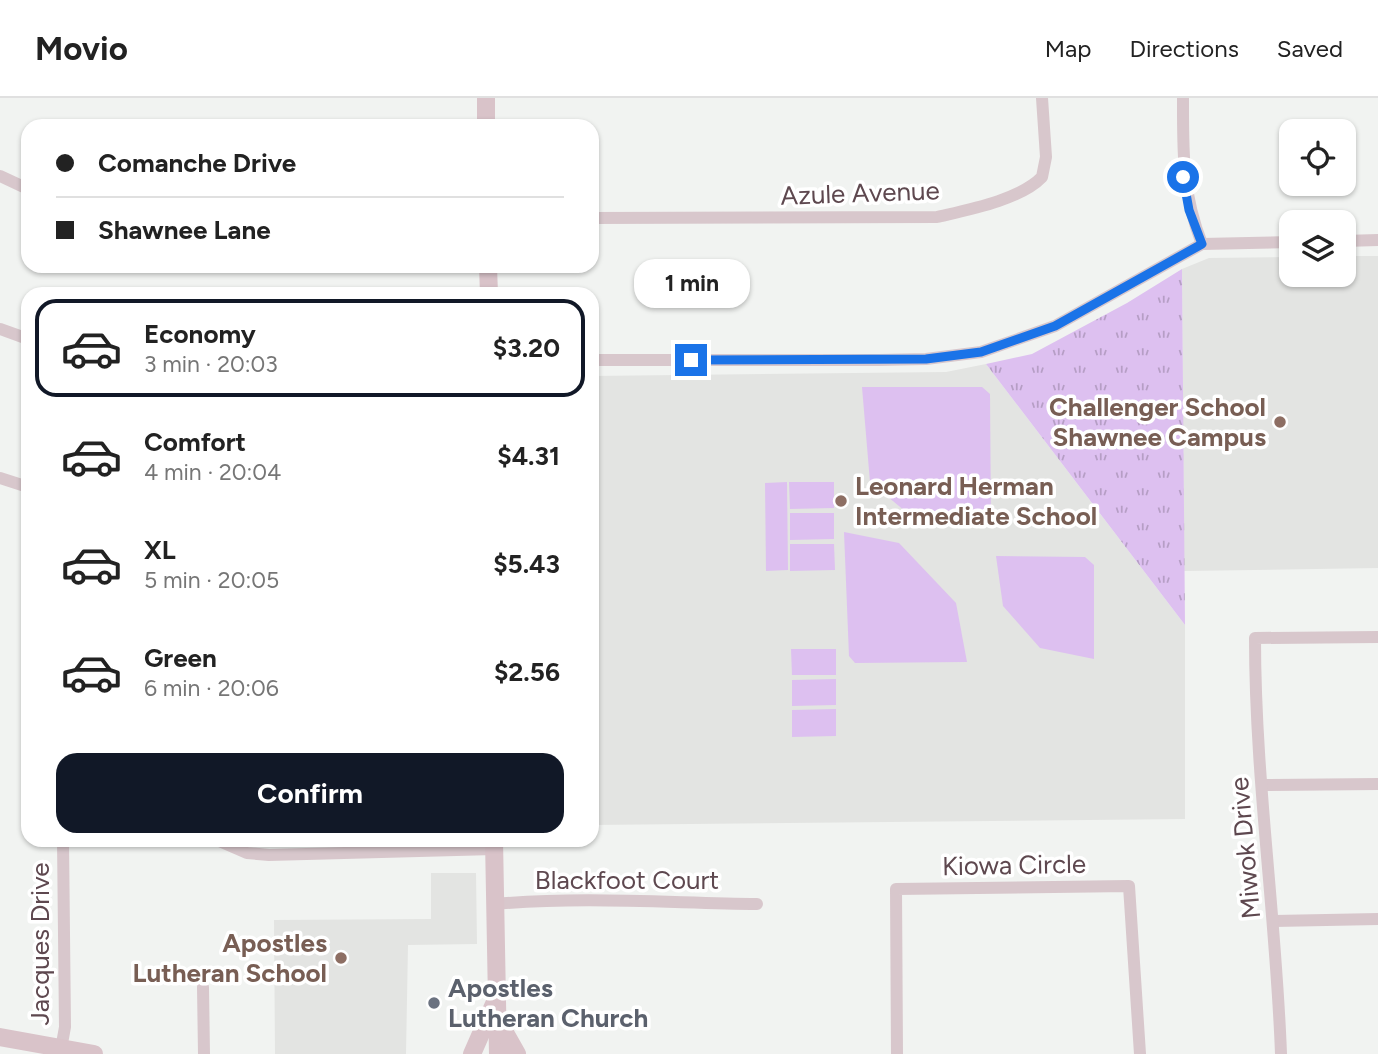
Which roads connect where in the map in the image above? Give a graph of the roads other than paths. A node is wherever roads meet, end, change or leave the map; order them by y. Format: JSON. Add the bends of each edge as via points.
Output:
{"nodes":[{"id":1,"x":486,"y":98,"type":"edge"},
{"id":2,"x":1042,"y":98,"type":"edge"},
{"id":3,"x":1182,"y":98,"type":"edge"},
{"id":4,"x":486,"y":119,"type":"edge"},
{"id":5,"x":0,"y":176,"type":"edge"},
{"id":6,"x":21,"y":186,"type":"edge"},
{"id":7,"x":599,"y":218,"type":"edge"},
{"id":8,"x":1378,"y":240,"type":"edge"},
{"id":9,"x":1356,"y":241,"type":"edge"},
{"id":10,"x":1279,"y":242,"type":"edge"},
{"id":11,"x":1202,"y":244,"type":"junction"},
{"id":12,"x":0,"y":329,"type":"edge"},
{"id":13,"x":21,"y":336,"type":"edge"},
{"id":14,"x":599,"y":360,"type":"edge"},
{"id":15,"x":0,"y":478,"type":"edge"},
{"id":16,"x":21,"y":485,"type":"edge"},
{"id":17,"x":1378,"y":638,"type":"edge"},
{"id":18,"x":1378,"y":784,"type":"edge"},
{"id":19,"x":1263,"y":785,"type":"junction"},
{"id":20,"x":63,"y":847,"type":"edge"},
{"id":21,"x":233,"y":847,"type":"edge"},
{"id":22,"x":343,"y":847,"type":"edge"},
{"id":23,"x":494,"y":847,"type":"edge"},
{"id":24,"x":496,"y":904,"type":"junction"},
{"id":25,"x":757,"y":904,"type":"dead end"},
{"id":26,"x":1378,"y":919,"type":"edge"},
{"id":27,"x":1274,"y":921,"type":"junction"},
{"id":28,"x":203,"y":987,"type":"dead end"},
{"id":29,"x":497,"y":997,"type":"junction"},
{"id":30,"x":498,"y":1018,"type":"junction"},
{"id":31,"x":0,"y":1037,"type":"edge"},
{"id":32,"x":61,"y":1049,"type":"junction"},
{"id":33,"x":94,"y":1054,"type":"edge"},
{"id":34,"x":204,"y":1054,"type":"edge"},
{"id":35,"x":472,"y":1054,"type":"edge"},
{"id":36,"x":498,"y":1054,"type":"edge"},
{"id":37,"x":517,"y":1054,"type":"edge"},
{"id":38,"x":897,"y":1054,"type":"edge"},
{"id":39,"x":1140,"y":1054,"type":"edge"},
{"id":40,"x":1281,"y":1054,"type":"edge"}],
"edges":[{"from":1,"to":4,"type":"street"},
{"from":2,"to":7,"type":"street","name":"Azule Avenue","via":[[1046,157],[1042,177],[978,207],[937,217]]},
{"from":3,"to":11,"type":"street","via":[[1183,177]]},
{"from":5,"to":6,"type":"street"},
{"from":8,"to":9,"type":"street"},
{"from":10,"to":11,"type":"street"},
{"from":11,"to":14,"type":"street","via":[[1055,326],[981,352],[879,360]]},
{"from":12,"to":13,"type":"street"},
{"from":15,"to":16,"type":"street"},
{"from":17,"to":19,"type":"street","name":"Miwok Drive","via":[[1255,638],[1255,723]]},
{"from":18,"to":19,"type":"street"},
{"from":19,"to":27,"type":"street","name":"Miwok Drive"},
{"from":20,"to":32,"type":"street","name":"Jacques Drive","via":[[65,1027]]},
{"from":21,"to":22,"type":"street","via":[[269,855]]},
{"from":23,"to":24,"type":"street"},
{"from":24,"to":25,"type":"street","name":"Blackfoot Court","via":[[560,898]]},
{"from":24,"to":29,"type":"street"},
{"from":26,"to":27,"type":"street"},
{"from":27,"to":40,"type":"street","name":"Miwok Drive"},
{"from":28,"to":34,"type":"street"},
{"from":29,"to":30,"type":"street"},
{"from":29,"to":35,"type":"street"},
{"from":30,"to":36,"type":"street"},
{"from":30,"to":37,"type":"street"},
{"from":31,"to":32,"type":"street"},
{"from":32,"to":33,"type":"street"},
{"from":38,"to":39,"type":"street","name":"Kiowa Circle","via":[[896,889],[1129,886]]}]}
